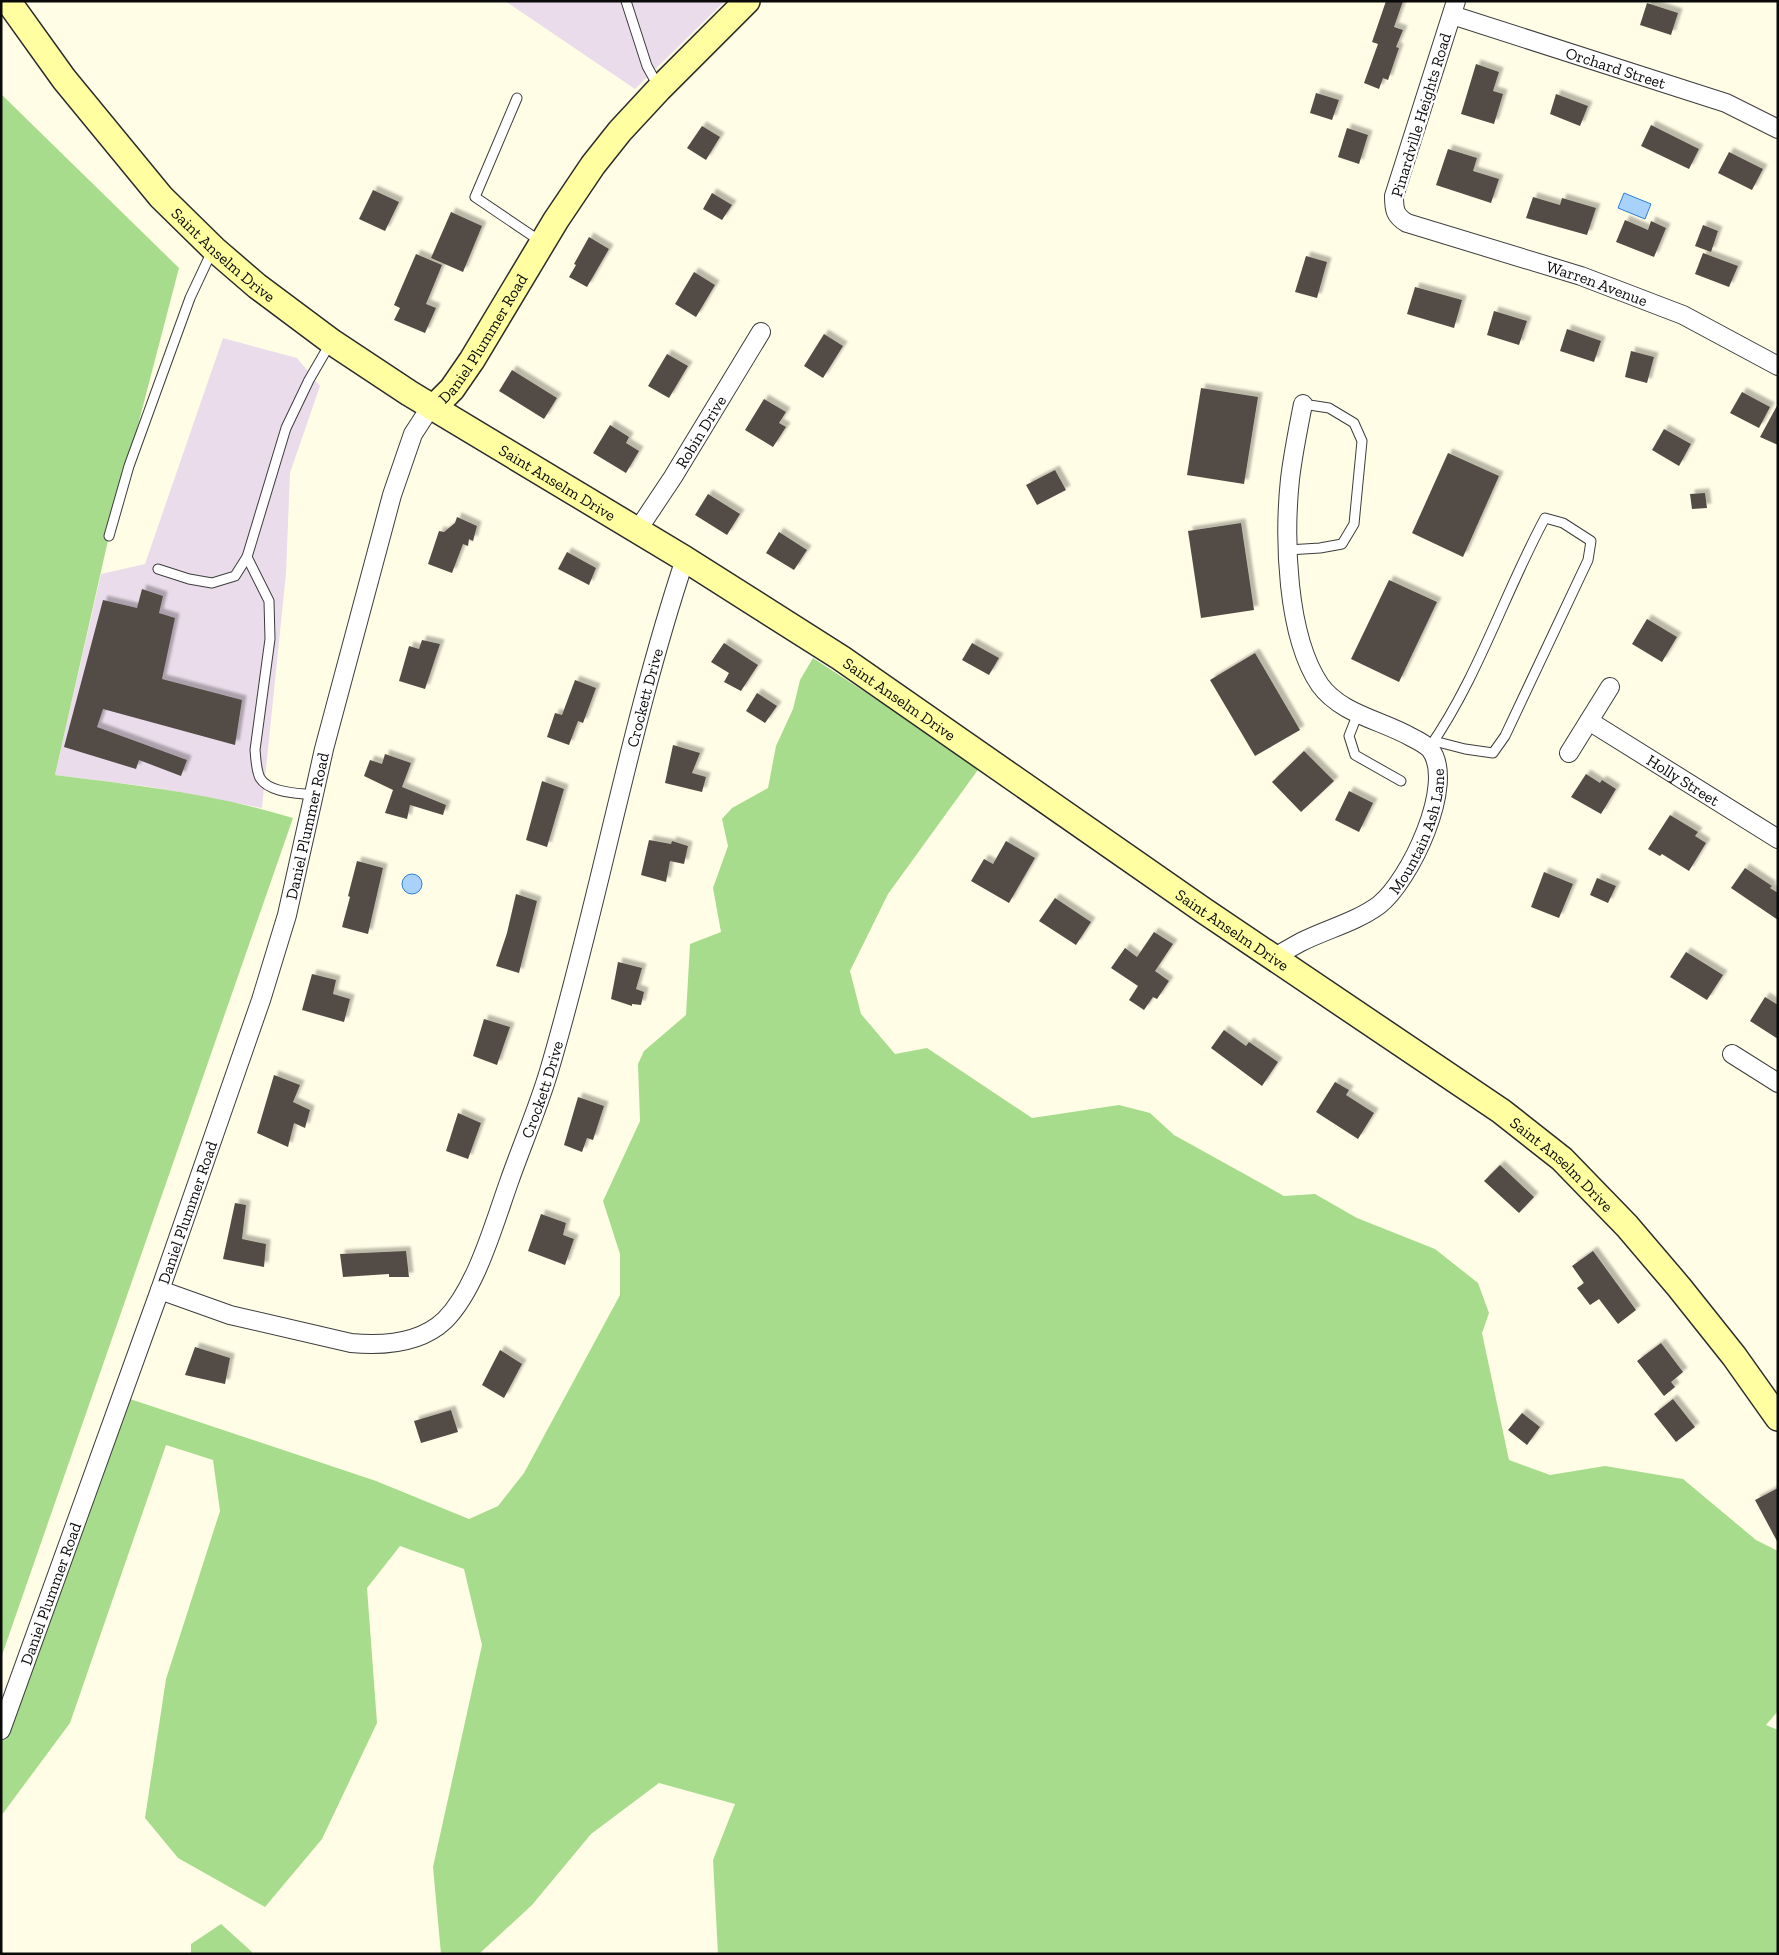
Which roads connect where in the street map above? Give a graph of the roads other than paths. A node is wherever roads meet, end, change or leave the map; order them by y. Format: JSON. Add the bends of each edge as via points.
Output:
{"nodes":[{"id":1,"x":626,"y":1,"type":"edge"},
{"id":2,"x":747,"y":1,"type":"edge"},
{"id":3,"x":7,"y":3,"type":"edge"},
{"id":4,"x":1454,"y":8,"type":"edge"},
{"id":5,"x":659,"y":89,"type":"junction"},
{"id":6,"x":517,"y":98,"type":"dead end"},
{"id":7,"x":1778,"y":129,"type":"edge"},
{"id":8,"x":1407,"y":223,"type":"joint"},
{"id":9,"x":543,"y":243,"type":"junction"},
{"id":10,"x":214,"y":249,"type":"junction"},
{"id":11,"x":761,"y":332,"type":"dead end"},
{"id":12,"x":332,"y":342,"type":"junction"},
{"id":13,"x":1778,"y":366,"type":"edge"},
{"id":14,"x":1302,"y":404,"type":"joint"},
{"id":15,"x":433,"y":408,"type":"junction"},
{"id":16,"x":637,"y":531,"type":"junction"},
{"id":17,"x":109,"y":536,"type":"dead end"},
{"id":18,"x":1288,"y":550,"type":"junction"},
{"id":19,"x":247,"y":557,"type":"junction"},
{"id":20,"x":685,"y":559,"type":"junction"},
{"id":21,"x":158,"y":569,"type":"dead end"},
{"id":22,"x":1610,"y":687,"type":"dead end"},
{"id":23,"x":1358,"y":713,"type":"junction"},
{"id":24,"x":1589,"y":721,"type":"junction"},
{"id":25,"x":1432,"y":745,"type":"junction"},
{"id":26,"x":1570,"y":753,"type":"dead end"},
{"id":27,"x":1401,"y":781,"type":"dead end"},
{"id":28,"x":314,"y":795,"type":"junction"},
{"id":29,"x":1778,"y":839,"type":"edge"},
{"id":30,"x":1275,"y":957,"type":"junction"},
{"id":31,"x":1732,"y":1054,"type":"dead end"},
{"id":32,"x":1778,"y":1083,"type":"edge"},
{"id":33,"x":160,"y":1290,"type":"junction"},
{"id":34,"x":1778,"y":1418,"type":"edge"},
{"id":35,"x":1,"y":1730,"type":"edge"}],
"edges":[{"from":1,"to":5,"type":"lane","via":[[647,66]]},
{"from":2,"to":5,"type":"street","name":"Daniel Plummer Road"},
{"from":3,"to":10,"type":"street","name":"Saint Anselm Drive","via":[[119,148],[161,197]]},
{"from":4,"to":7,"type":"street","name":"Orchard Street","via":[[1726,103]]},
{"from":4,"to":8,"type":"street","name":"Pinardville Heights Road","via":[[1394,196],[1398,218]]},
{"from":5,"to":9,"type":"street","name":"Daniel Plummer Road","via":[[593,165]]},
{"from":6,"to":9,"type":"lane","via":[[474,197]]},
{"from":8,"to":13,"type":"street","name":"Warren Avenue","via":[[1581,276],[1674,312]]},
{"from":9,"to":15,"type":"street","name":"Daniel Plummer Road","via":[[472,360],[452,389]]},
{"from":10,"to":12,"type":"street","name":"Saint Anselm Drive"},
{"from":10,"to":17,"type":"lane","via":[[190,298],[129,466]]},
{"from":11,"to":16,"type":"street","name":"Robin Drive"},
{"from":12,"to":15,"type":"street","name":"Saint Anselm Drive"},
{"from":12,"to":19,"type":"lane","via":[[286,428]]},
{"from":14,"to":18,"type":"street","name":"Mountain Ash Lane","via":[[1290,478]]},
{"from":14,"to":18,"type":"lane","via":[[1329,408],[1354,422],[1362,441],[1354,524],[1342,544]]},
{"from":15,"to":16,"type":"street","name":"Saint Anselm Drive"},
{"from":15,"to":28,"type":"street","name":"Daniel Plummer Road","via":[[413,434],[399,472]]},
{"from":16,"to":20,"type":"street","name":"Saint Anselm Drive"},
{"from":18,"to":23,"type":"street","name":"Mountain Ash Lane","via":[[1296,623],[1304,651],[1320,684],[1332,698]]},
{"from":19,"to":21,"type":"lane","via":[[235,576],[212,583]]},
{"from":19,"to":28,"type":"lane","via":[[269,600],[270,639],[255,750],[260,778],[266,784],[286,791]]},
{"from":20,"to":30,"type":"street","name":"Saint Anselm Drive","via":[[872,679]]},
{"from":20,"to":33,"type":"street","name":"Crockett Drive","via":[[660,640],[548,1074],[486,1243],[469,1286],[456,1308],[443,1322],[424,1334],[382,1345],[351,1343],[230,1315]]},
{"from":22,"to":24,"type":"street"},
{"from":23,"to":25,"type":"street","name":"Mountain Ash Lane"},
{"from":23,"to":27,"type":"lane","via":[[1349,736],[1354,755]]},
{"from":24,"to":26,"type":"street"},
{"from":24,"to":29,"type":"street","name":"Holly Street"},
{"from":25,"to":25,"type":"lane","via":[[1460,699],[1545,518],[1563,523],[1591,541],[1588,560],[1494,753]]},
{"from":25,"to":30,"type":"street","name":"Mountain Ash Lane","via":[[1438,766],[1435,806],[1417,851],[1399,884],[1390,895],[1361,916]]},
{"from":28,"to":33,"type":"street","name":"Daniel Plummer Road","via":[[287,915],[261,1000]]},
{"from":30,"to":34,"type":"street","name":"Saint Anselm Drive","via":[[1501,1111],[1562,1159],[1679,1287]]},
{"from":31,"to":32,"type":"street"},
{"from":33,"to":35,"type":"street","name":"Daniel Plummer Road"}]}
